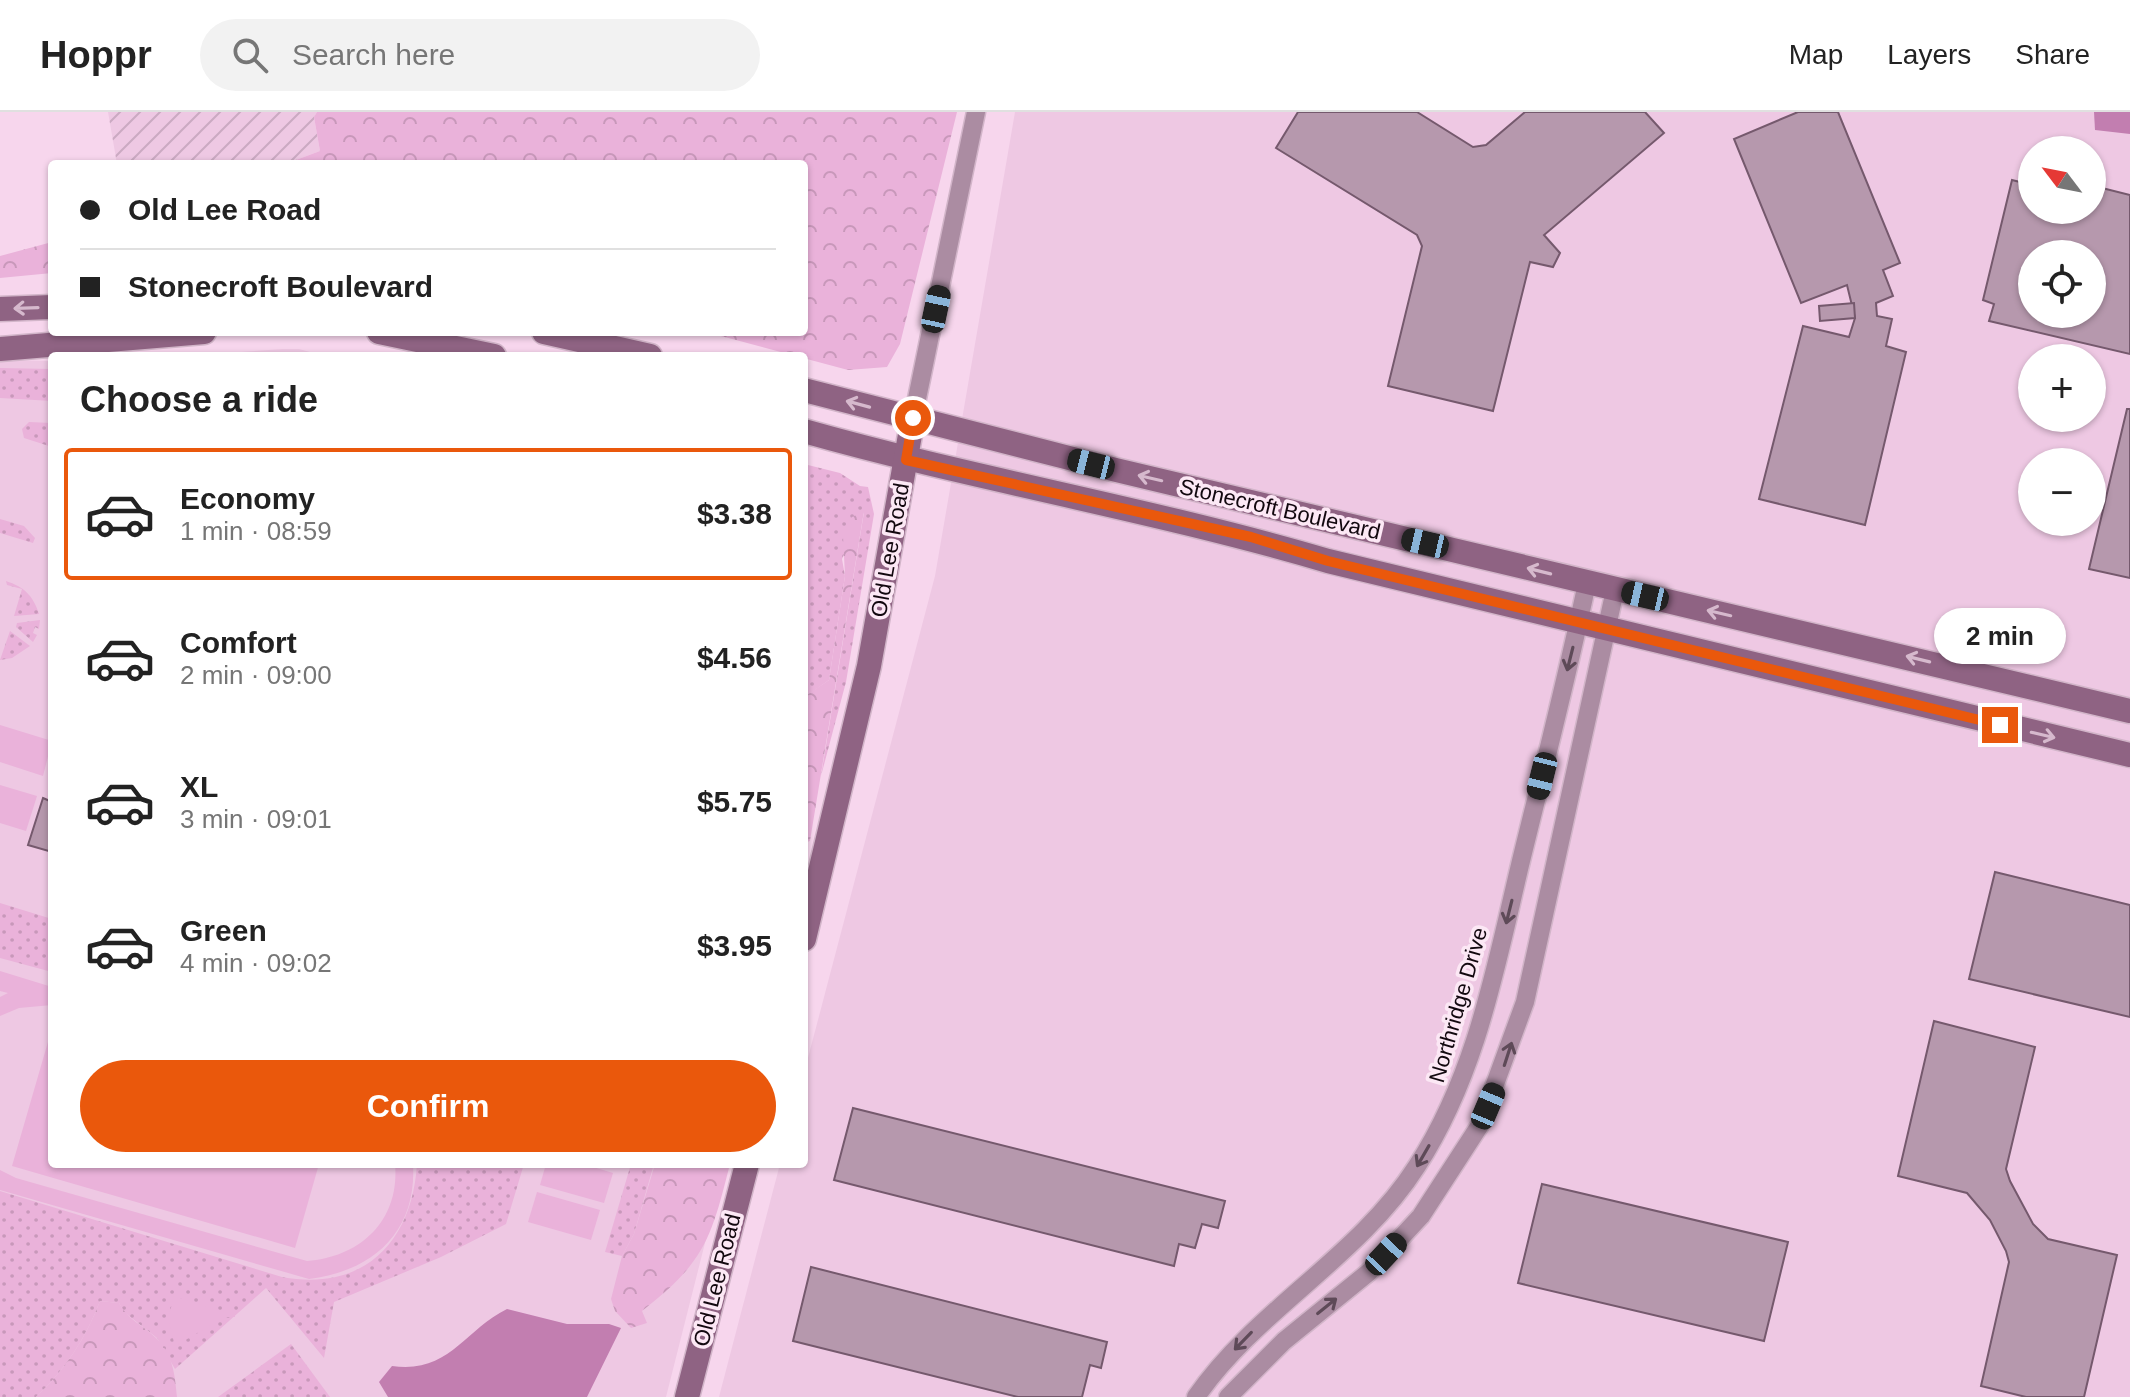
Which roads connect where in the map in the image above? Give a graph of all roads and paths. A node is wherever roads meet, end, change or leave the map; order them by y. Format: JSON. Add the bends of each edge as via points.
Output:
{"nodes":[{"id":1,"x":976,"y":112,"type":"edge"},
{"id":2,"x":48,"y":307,"type":"edge"},
{"id":3,"x":0,"y":309,"type":"edge"},
{"id":4,"x":156,"y":336,"type":"edge"},
{"id":5,"x":398,"y":336,"type":"edge"},
{"id":6,"x":562,"y":336,"type":"edge"},
{"id":7,"x":0,"y":349,"type":"edge"},
{"id":8,"x":475,"y":352,"type":"edge"},
{"id":9,"x":632,"y":352,"type":"edge"},
{"id":10,"x":808,"y":391,"type":"edge"},
{"id":11,"x":913,"y":418,"type":"junction"},
{"id":12,"x":808,"y":432,"type":"edge"},
{"id":13,"x":906,"y":460,"type":"junction"},
{"id":14,"x":1587,"y":583,"type":"junction"},
{"id":15,"x":1615,"y":590,"type":"junction"},
{"id":16,"x":1579,"y":622,"type":"junction"},
{"id":17,"x":1607,"y":628,"type":"junction"},
{"id":18,"x":2130,"y":711,"type":"edge"},
{"id":19,"x":2130,"y":755,"type":"edge"},
{"id":20,"x":808,"y":923,"type":"edge"},
{"id":21,"x":746,"y":1168,"type":"edge"},
{"id":22,"x":687,"y":1397,"type":"edge"},
{"id":23,"x":1196,"y":1397,"type":"edge"},
{"id":24,"x":1228,"y":1397,"type":"edge"}],
"edges":[{"from":1,"to":11,"type":"street","name":"Old Lee Road"},
{"from":2,"to":3,"type":"main road","one_way":true},
{"from":4,"to":7,"type":"main road"},
{"from":5,"to":8,"type":"main road"},
{"from":6,"to":9,"type":"main road"},
{"from":11,"to":10,"type":"main road","name":"Stonecroft Boulevard","one_way":true},
{"from":11,"to":13,"type":"main road","name":"Old Lee Road"},
{"from":14,"to":11,"type":"main road","name":"Stonecroft Boulevard","one_way":true},
{"from":12,"to":13,"type":"main road","name":"Stonecroft Boulevard"},
{"from":13,"to":16,"type":"main road","name":"Stonecroft Boulevard","via":[[1251,537]]},
{"from":13,"to":20,"type":"main road","name":"Old Lee Road","via":[[855,735]]},
{"from":14,"to":15,"type":"main road","name":"Stonecroft Boulevard"},
{"from":14,"to":16,"type":"street","name":"Northridge Drive"},
{"from":15,"to":17,"type":"street"},
{"from":18,"to":15,"type":"main road","name":"Stonecroft Boulevard","one_way":true},
{"from":16,"to":17,"type":"main road","name":"Stonecroft Boulevard"},
{"from":16,"to":23,"type":"street","name":"Northridge Drive","one_way":true,"via":[[1482,1022],[1456,1098],[1416,1168],[1385,1209],[1243,1341]]},
{"from":17,"to":19,"type":"main road","name":"Stonecroft Boulevard","one_way":true},
{"from":24,"to":17,"type":"street","one_way":true,"via":[[1284,1341],[1369,1272],[1421,1216],[1480,1125],[1525,1002]]},
{"from":21,"to":22,"type":"main road","name":"Old Lee Road"}]}
